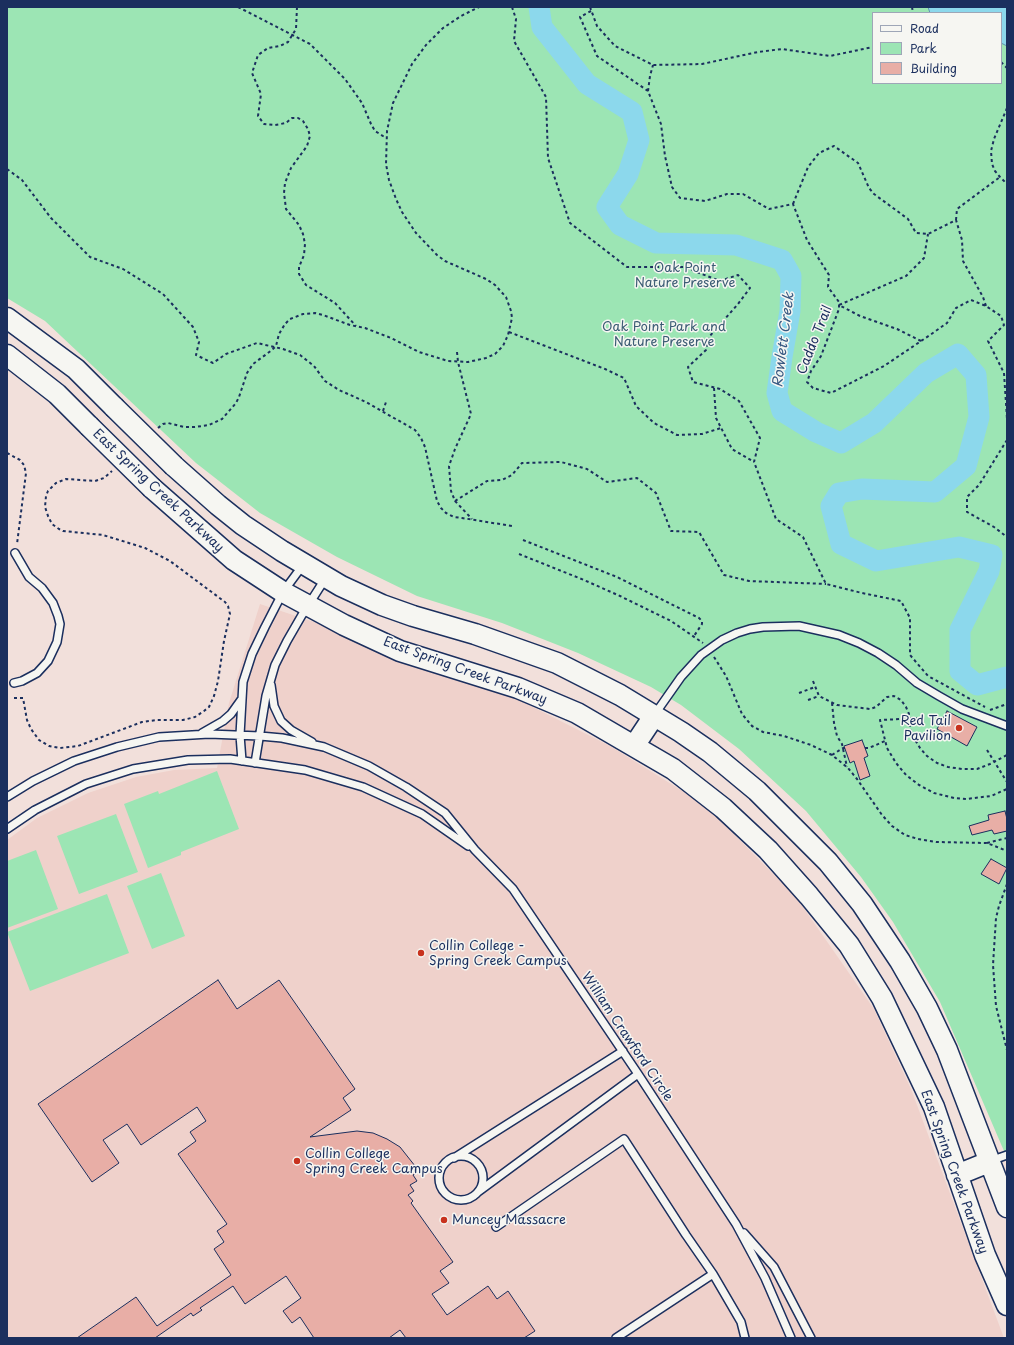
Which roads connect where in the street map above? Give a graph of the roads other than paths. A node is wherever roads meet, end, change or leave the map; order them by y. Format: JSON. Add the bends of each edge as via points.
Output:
{"nodes":[{"id":1,"x":7,"y":318,"type":"edge"},
{"id":2,"x":7,"y":355,"type":"edge"},
{"id":3,"x":15,"y":553,"type":"road end"},
{"id":4,"x":304,"y":563,"type":"junction"},
{"id":5,"x":326,"y":577,"type":"junction"},
{"id":6,"x":284,"y":592,"type":"junction"},
{"id":7,"x":308,"y":606,"type":"junction"},
{"id":8,"x":271,"y":680,"type":"junction"},
{"id":9,"x":14,"y":683,"type":"dead end"},
{"id":10,"x":242,"y":700,"type":"junction"},
{"id":11,"x":654,"y":716,"type":"junction"},
{"id":12,"x":1007,"y":726,"type":"edge"},
{"id":13,"x":200,"y":734,"type":"junction"},
{"id":14,"x":240,"y":735,"type":"junction"},
{"id":15,"x":260,"y":736,"type":"junction"},
{"id":16,"x":316,"y":745,"type":"junction"},
{"id":17,"x":634,"y":746,"type":"junction"},
{"id":18,"x":242,"y":761,"type":"junction"},
{"id":19,"x":255,"y":763,"type":"junction"},
{"id":20,"x":7,"y":797,"type":"edge"},
{"id":21,"x":7,"y":829,"type":"edge"},
{"id":22,"x":475,"y":850,"type":"junction"},
{"id":23,"x":623,"y":1051,"type":"junction"},
{"id":24,"x":638,"y":1074,"type":"junction"},
{"id":25,"x":454,"y":1158,"type":"junction"},
{"id":26,"x":998,"y":1158,"type":"edge"},
{"id":27,"x":957,"y":1174,"type":"junction"},
{"id":28,"x":478,"y":1192,"type":"junction"},
{"id":29,"x":1007,"y":1207,"type":"edge"},
{"id":30,"x":736,"y":1224,"type":"junction"},
{"id":31,"x":496,"y":1227,"type":"dead end"},
{"id":32,"x":713,"y":1274,"type":"junction"},
{"id":33,"x":1007,"y":1305,"type":"edge"},
{"id":34,"x":616,"y":1338,"type":"edge"},
{"id":35,"x":745,"y":1338,"type":"edge"},
{"id":36,"x":791,"y":1338,"type":"edge"},
{"id":37,"x":811,"y":1338,"type":"edge"}],
"edges":[{"from":1,"to":4,"type":"main road","bridge":true,"via":[[76,369],[174,466],[218,505],[243,525]]},
{"from":2,"to":6,"type":"main road","name":"East Spring Creek Parkway","bridge":true,"via":[[57,394],[152,488],[234,560]]},
{"from":3,"to":9,"type":"lane","via":[[29,577],[42,588],[53,603],[60,624],[57,642],[48,661],[37,673]]},
{"from":4,"to":5,"type":"main road"},
{"from":4,"to":6,"type":"lane"},
{"from":5,"to":7,"type":"lane"},
{"from":5,"to":11,"type":"main road","via":[[382,605],[557,663],[620,695]]},
{"from":6,"to":7,"type":"main road","name":"East Spring Creek Parkway"},
{"from":6,"to":10,"type":"lane","via":[[252,654],[243,682]]},
{"from":7,"to":8,"type":"lane","via":[[275,665]]},
{"from":7,"to":17,"type":"main road","name":"East Spring Creek Parkway","via":[[400,650],[518,688],[569,709]]},
{"from":8,"to":15,"type":"lane"},
{"from":8,"to":16,"type":"lane","via":[[274,706],[281,721]]},
{"from":10,"to":13,"type":"lane","via":[[224,721]]},
{"from":10,"to":14,"type":"lane"},
{"from":11,"to":12,"type":"lane","via":[[681,677],[701,655],[722,640],[750,629],[799,626],[839,635],[860,643],[896,665],[917,683],[962,709]]},
{"from":11,"to":17,"type":"main road"},
{"from":11,"to":26,"type":"main road","via":[[710,752],[757,791],[828,862],[862,904],[900,961],[927,1008]]},
{"from":13,"to":14,"type":"lane","name":"William Crawford Circle"},
{"from":13,"to":20,"type":"lane","name":"William Crawford Circle","via":[[159,737],[74,761]]},
{"from":14,"to":15,"type":"lane","name":"William Crawford Circle"},
{"from":14,"to":18,"type":"lane"},
{"from":15,"to":16,"type":"lane","name":"William Crawford Circle"},
{"from":15,"to":19,"type":"lane"},
{"from":16,"to":22,"type":"lane","name":"William Crawford Circle","via":[[369,766],[406,787],[445,813]]},
{"from":17,"to":27,"type":"main road","name":"East Spring Creek Parkway","via":[[673,769],[723,808],[768,850],[849,945],[882,998],[934,1107]]},
{"from":18,"to":19,"type":"lane","name":"William Crawford Circle"},
{"from":18,"to":21,"type":"lane","name":"William Crawford Circle","via":[[188,760],[133,769],[86,784],[35,810]]},
{"from":19,"to":22,"type":"lane","name":"William Crawford Circle","via":[[304,770],[363,787],[422,814]]},
{"from":22,"to":23,"type":"lane","name":"William Crawford Circle","via":[[513,889]]},
{"from":23,"to":24,"type":"lane","name":"William Crawford Circle"},
{"from":23,"to":25,"type":"lane"},
{"from":24,"to":28,"type":"lane"},
{"from":24,"to":30,"type":"lane","name":"William Crawford Circle"},
{"from":25,"to":28,"type":"lane","via":[[468,1158],[479,1165],[483,1178]]},
{"from":25,"to":28,"type":"lane","via":[[448,1161],[440,1174],[442,1188],[446,1194],[460,1200]]},
{"from":26,"to":27,"type":"main road"},
{"from":26,"to":29,"type":"main road"},
{"from":27,"to":33,"type":"main road","name":"East Spring Creek Parkway","via":[[985,1255]]},
{"from":30,"to":36,"type":"lane","name":"William Crawford Circle","via":[[765,1278]]},
{"from":30,"to":37,"type":"lane","name":"William Crawford Circle","via":[[774,1267]]},
{"from":31,"to":32,"type":"lane","via":[[624,1139]]},
{"from":32,"to":34,"type":"lane"},
{"from":32,"to":35,"type":"lane","via":[[741,1322]]}]}
